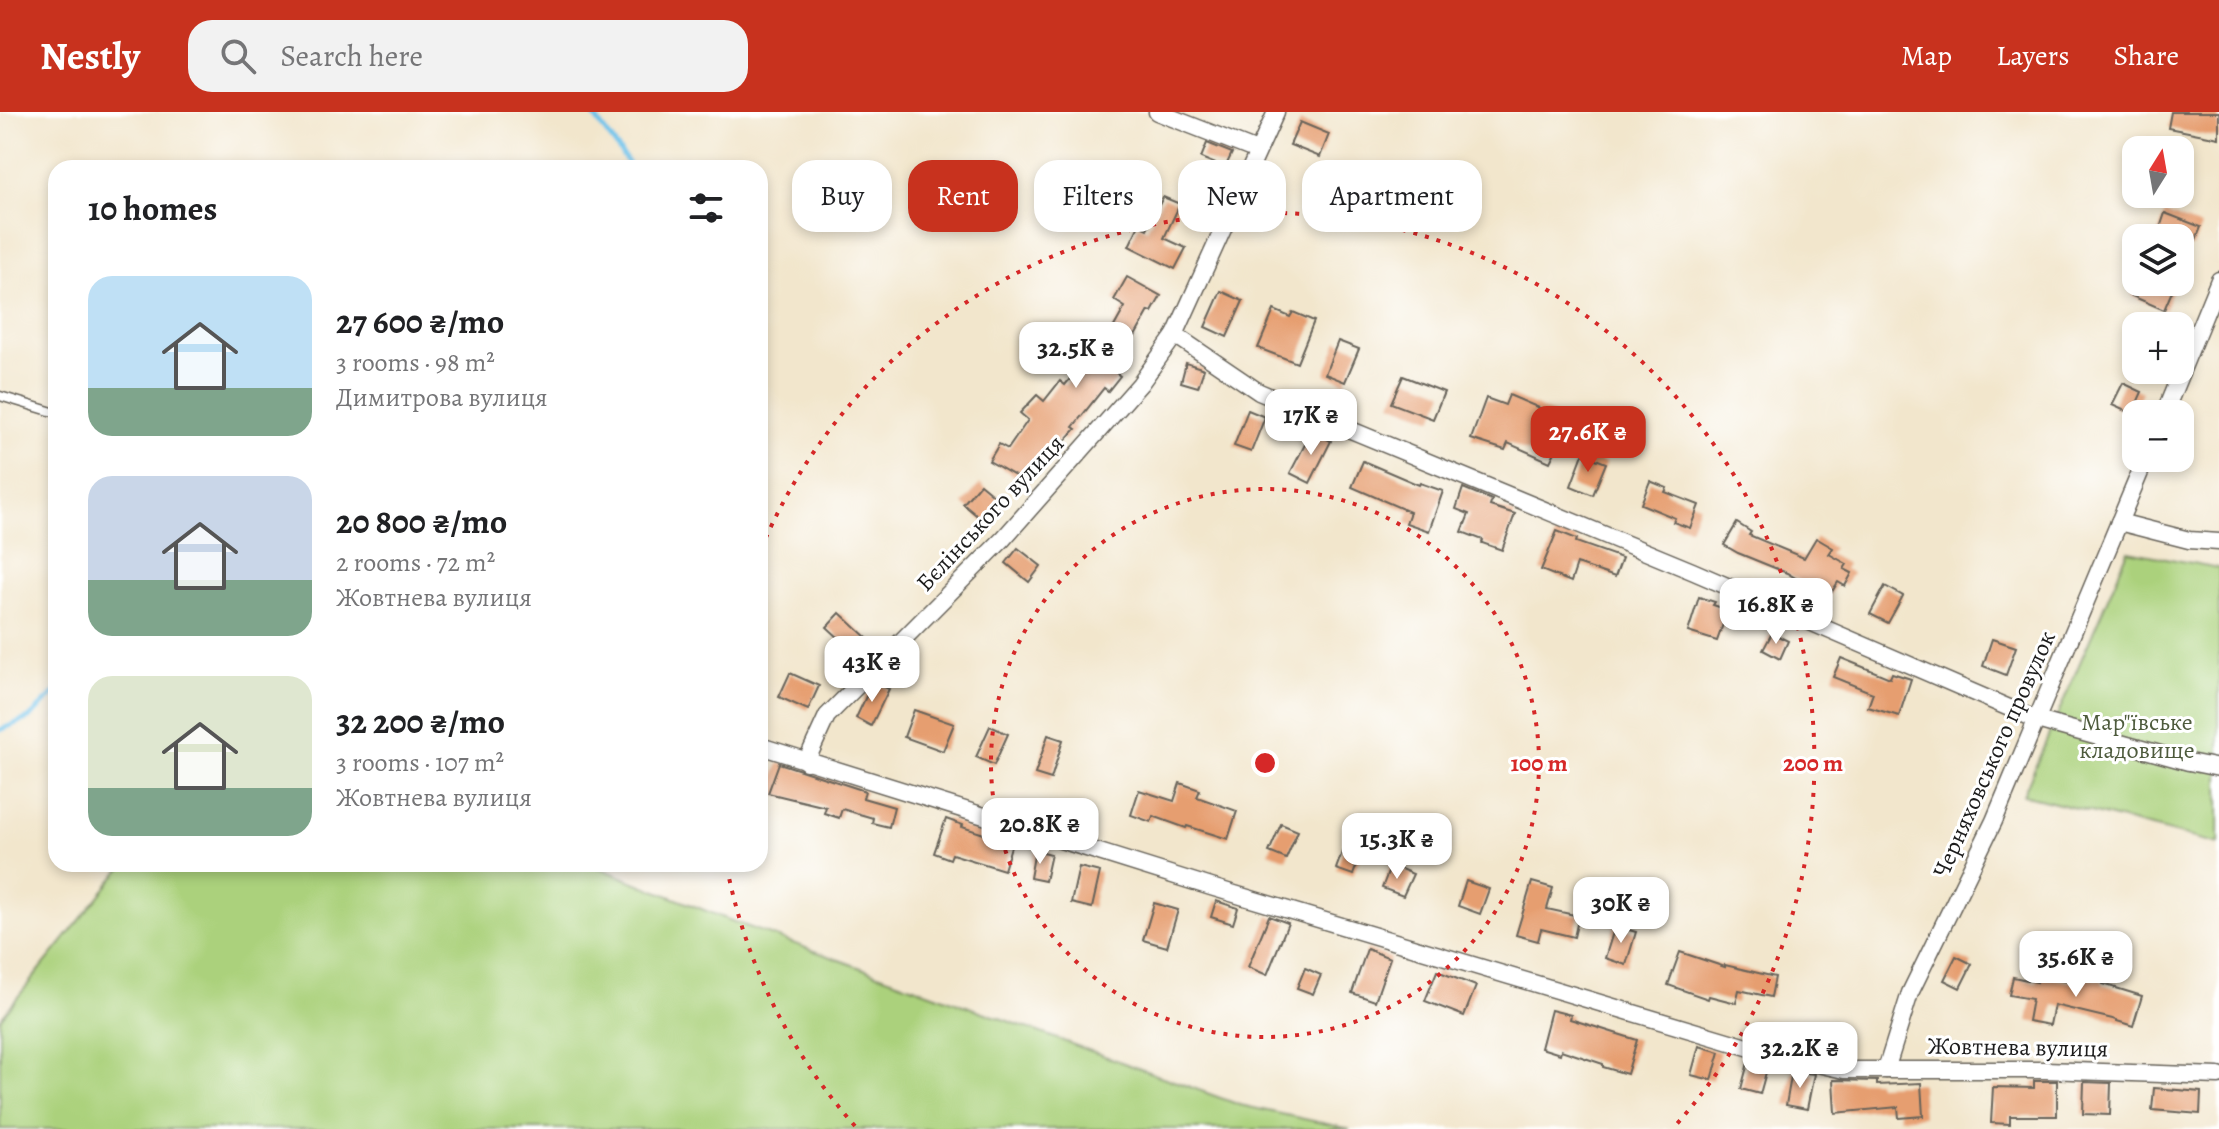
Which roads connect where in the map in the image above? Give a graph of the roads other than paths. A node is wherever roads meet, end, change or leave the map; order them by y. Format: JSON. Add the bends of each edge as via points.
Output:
{"nodes":[{"id":1,"x":1157,"y":112,"type":"edge"},
{"id":2,"x":1276,"y":112,"type":"edge"},
{"id":3,"x":1257,"y":151,"type":"junction"},
{"id":4,"x":2219,"y":280,"type":"edge"},
{"id":5,"x":1175,"y":335,"type":"junction"},
{"id":6,"x":0,"y":396,"type":"edge"},
{"id":7,"x":2170,"y":400,"type":"edge"},
{"id":8,"x":48,"y":411,"type":"edge"},
{"id":9,"x":2140,"y":472,"type":"edge"},
{"id":10,"x":2119,"y":522,"type":"junction"},
{"id":11,"x":2219,"y":542,"type":"edge"},
{"id":12,"x":2037,"y":720,"type":"junction"},
{"id":13,"x":768,"y":749,"type":"edge"},
{"id":14,"x":806,"y":762,"type":"junction"},
{"id":15,"x":2219,"y":768,"type":"edge"},
{"id":16,"x":1886,"y":1070,"type":"junction"},
{"id":17,"x":2219,"y":1076,"type":"edge"}],
"edges":[{"from":1,"to":3,"type":"street"},
{"from":2,"to":3,"type":"street","name":"Бєлінського вулиця"},
{"from":3,"to":5,"type":"street","name":"Бєлінського вулиця"},
{"from":4,"to":7,"type":"street"},
{"from":5,"to":12,"type":"street","via":[[1259,392]]},
{"from":5,"to":14,"type":"street","name":"Бєлінського вулиця","via":[[1140,384],[1003,539],[827,716]]},
{"from":6,"to":8,"type":"lane"},
{"from":9,"to":10,"type":"street","name":"Черняховського провулок"},
{"from":10,"to":11,"type":"street"},
{"from":10,"to":12,"type":"street","name":"Черняховського провулок"},
{"from":12,"to":15,"type":"street"},
{"from":12,"to":16,"type":"street","name":"Черняховського провулок","via":[[1910,993]]},
{"from":13,"to":14,"type":"street","name":"Жовтнева вулиця"},
{"from":14,"to":16,"type":"street","name":"Жовтнева вулиця","via":[[1764,1052],[1844,1070]]},
{"from":16,"to":17,"type":"street","name":"Жовтнева вулиця"}]}
